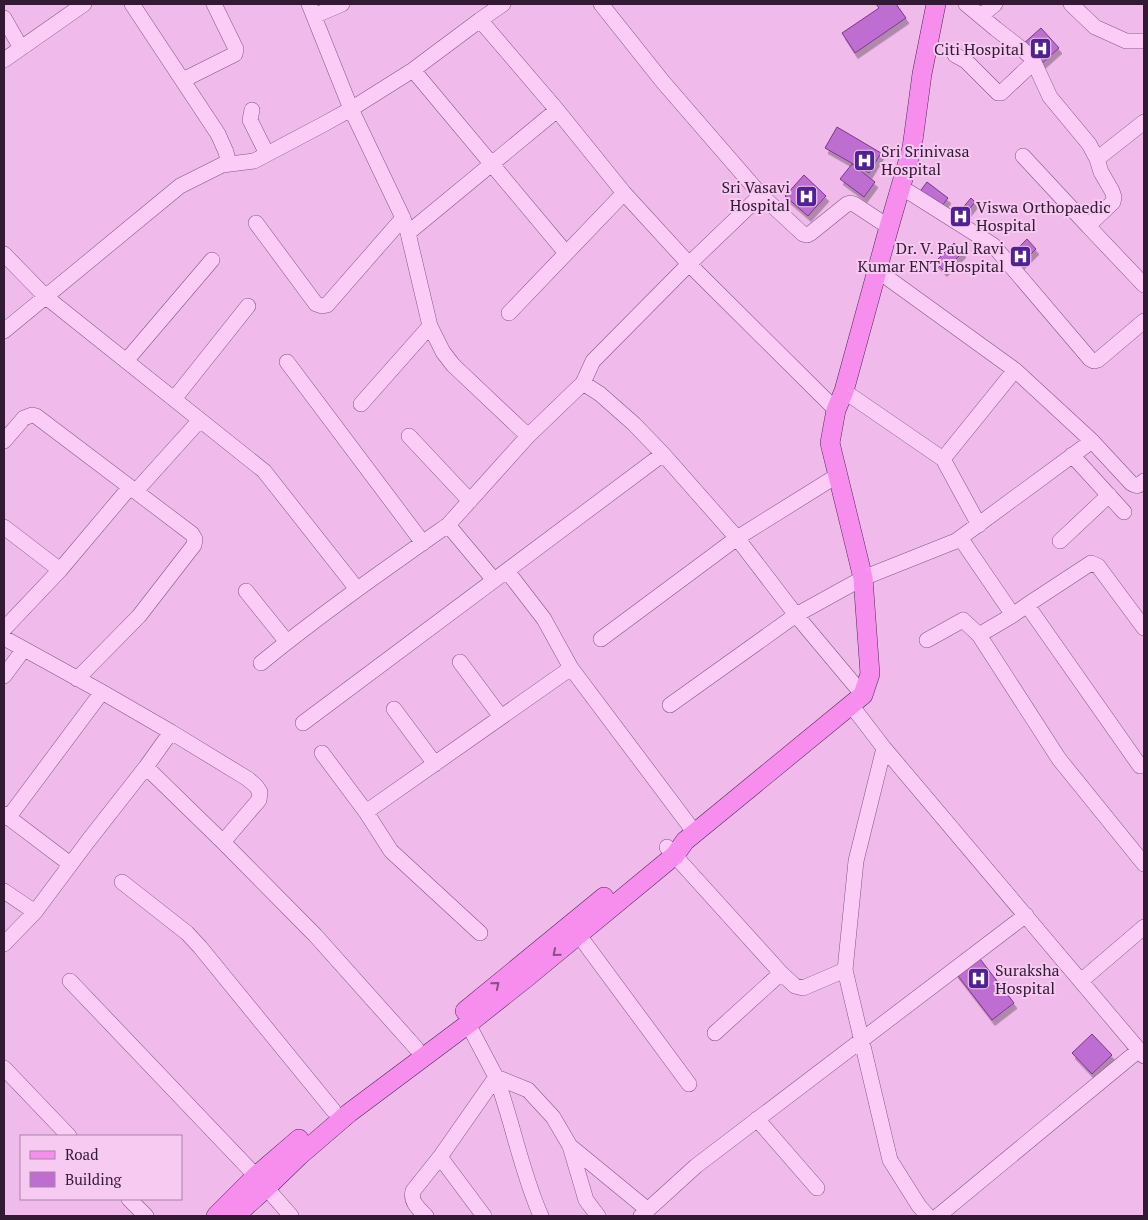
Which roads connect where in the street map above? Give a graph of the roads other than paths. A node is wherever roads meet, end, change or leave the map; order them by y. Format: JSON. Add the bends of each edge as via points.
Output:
{"nodes":[{"id":1,"x":132,"y":4,"type":"edge"},
{"id":2,"x":214,"y":4,"type":"edge"},
{"id":3,"x":342,"y":4,"type":"edge"},
{"id":4,"x":503,"y":4,"type":"edge"},
{"id":5,"x":601,"y":4,"type":"edge"},
{"id":6,"x":936,"y":4,"type":"edge"},
{"id":7,"x":966,"y":4,"type":"edge"},
{"id":8,"x":995,"y":4,"type":"edge"},
{"id":9,"x":1071,"y":4,"type":"edge"},
{"id":10,"x":76,"y":6,"type":"edge"},
{"id":11,"x":312,"y":10,"type":"edge"},
{"id":12,"x":981,"y":16,"type":"junction"},
{"id":13,"x":4,"y":18,"type":"edge"},
{"id":14,"x":480,"y":20,"type":"junction"},
{"id":15,"x":1144,"y":41,"type":"edge"},
{"id":16,"x":21,"y":48,"type":"junction"},
{"id":17,"x":955,"y":55,"type":"dead end"},
{"id":18,"x":4,"y":60,"type":"edge"},
{"id":19,"x":1034,"y":62,"type":"junction"},
{"id":20,"x":413,"y":70,"type":"junction"},
{"id":21,"x":182,"y":80,"type":"junction"},
{"id":22,"x":351,"y":109,"type":"junction"},
{"id":23,"x":252,"y":110,"type":"dead end"},
{"id":24,"x":557,"y":110,"type":"junction"},
{"id":25,"x":1144,"y":122,"type":"edge"},
{"id":26,"x":267,"y":154,"type":"junction"},
{"id":27,"x":1023,"y":156,"type":"dead end"},
{"id":28,"x":1097,"y":159,"type":"junction"},
{"id":29,"x":229,"y":164,"type":"junction"},
{"id":30,"x":491,"y":164,"type":"junction"},
{"id":31,"x":901,"y":187,"type":"junction"},
{"id":32,"x":624,"y":193,"type":"junction"},
{"id":33,"x":761,"y":195,"type":"junction"},
{"id":34,"x":403,"y":218,"type":"junction"},
{"id":35,"x":256,"y":224,"type":"dead end"},
{"id":36,"x":1088,"y":226,"type":"junction"},
{"id":37,"x":889,"y":227,"type":"junction"},
{"id":38,"x":408,"y":234,"type":"junction"},
{"id":39,"x":566,"y":253,"type":"junction"},
{"id":40,"x":4,"y":254,"type":"edge"},
{"id":41,"x":212,"y":260,"type":"dead end"},
{"id":42,"x":689,"y":264,"type":"junction"},
{"id":43,"x":878,"y":270,"type":"junction"},
{"id":44,"x":1144,"y":285,"type":"edge"},
{"id":45,"x":46,"y":297,"type":"junction"},
{"id":46,"x":248,"y":306,"type":"dead end"},
{"id":47,"x":509,"y":313,"type":"dead end"},
{"id":48,"x":1144,"y":321,"type":"edge"},
{"id":49,"x":430,"y":326,"type":"junction"},
{"id":50,"x":4,"y":330,"type":"edge"},
{"id":51,"x":126,"y":361,"type":"junction"},
{"id":52,"x":287,"y":362,"type":"dead end"},
{"id":53,"x":1015,"y":370,"type":"junction"},
{"id":54,"x":583,"y":383,"type":"junction"},
{"id":55,"x":844,"y":391,"type":"junction"},
{"id":56,"x":174,"y":399,"type":"junction"},
{"id":57,"x":361,"y":404,"type":"dead end"},
{"id":58,"x":836,"y":410,"type":"junction"},
{"id":59,"x":200,"y":420,"type":"junction"},
{"id":60,"x":409,"y":436,"type":"dead end"},
{"id":61,"x":528,"y":436,"type":"junction"},
{"id":62,"x":4,"y":441,"type":"edge"},
{"id":63,"x":1092,"y":441,"type":"junction"},
{"id":64,"x":663,"y":454,"type":"junction"},
{"id":65,"x":1072,"y":456,"type":"junction"},
{"id":66,"x":943,"y":459,"type":"junction"},
{"id":67,"x":838,"y":475,"type":"junction"},
{"id":68,"x":1144,"y":481,"type":"edge"},
{"id":69,"x":133,"y":489,"type":"junction"},
{"id":70,"x":1109,"y":495,"type":"junction"},
{"id":71,"x":470,"y":501,"type":"junction"},
{"id":72,"x":1124,"y":512,"type":"dead end"},
{"id":73,"x":448,"y":525,"type":"junction"},
{"id":74,"x":979,"y":525,"type":"junction"},
{"id":75,"x":4,"y":527,"type":"edge"},
{"id":76,"x":737,"y":538,"type":"junction"},
{"id":77,"x":956,"y":541,"type":"junction"},
{"id":78,"x":1060,"y":541,"type":"dead end"},
{"id":79,"x":423,"y":543,"type":"junction"},
{"id":80,"x":60,"y":570,"type":"junction"},
{"id":81,"x":507,"y":571,"type":"junction"},
{"id":82,"x":863,"y":578,"type":"junction"},
{"id":83,"x":494,"y":580,"type":"junction"},
{"id":84,"x":357,"y":590,"type":"junction"},
{"id":85,"x":246,"y":591,"type":"dead end"},
{"id":86,"x":1026,"y":605,"type":"junction"},
{"id":87,"x":796,"y":615,"type":"junction"},
{"id":88,"x":1013,"y":615,"type":"junction"},
{"id":89,"x":1144,"y":628,"type":"edge"},
{"id":90,"x":4,"y":630,"type":"edge"},
{"id":91,"x":979,"y":635,"type":"junction"},
{"id":92,"x":4,"y":638,"type":"edge"},
{"id":93,"x":600,"y":639,"type":"dead end"},
{"id":94,"x":927,"y":640,"type":"dead end"},
{"id":95,"x":287,"y":642,"type":"junction"},
{"id":96,"x":24,"y":650,"type":"junction"},
{"id":97,"x":460,"y":662,"type":"dead end"},
{"id":98,"x":261,"y":663,"type":"dead end"},
{"id":99,"x":571,"y":668,"type":"junction"},
{"id":100,"x":4,"y":676,"type":"edge"},
{"id":101,"x":77,"y":679,"type":"junction"},
{"id":102,"x":102,"y":692,"type":"junction"},
{"id":103,"x":857,"y":700,"type":"junction"},
{"id":104,"x":670,"y":705,"type":"dead end"},
{"id":105,"x":394,"y":709,"type":"dead end"},
{"id":106,"x":501,"y":717,"type":"junction"},
{"id":107,"x":303,"y":723,"type":"dead end"},
{"id":108,"x":171,"y":732,"type":"junction"},
{"id":109,"x":884,"y":748,"type":"junction"},
{"id":110,"x":322,"y":753,"type":"dead end"},
{"id":111,"x":435,"y":764,"type":"junction"},
{"id":112,"x":1140,"y":766,"type":"dead end"},
{"id":113,"x":146,"y":768,"type":"junction"},
{"id":114,"x":366,"y":812,"type":"junction"},
{"id":115,"x":6,"y":816,"type":"edge"},
{"id":116,"x":223,"y":842,"type":"junction"},
{"id":117,"x":680,"y":844,"type":"junction"},
{"id":118,"x":70,"y":864,"type":"junction"},
{"id":119,"x":1144,"y":864,"type":"edge"},
{"id":120,"x":122,"y":882,"type":"dead end"},
{"id":121,"x":4,"y":890,"type":"edge"},
{"id":122,"x":35,"y":912,"type":"junction"},
{"id":123,"x":1026,"y":915,"type":"junction"},
{"id":124,"x":1144,"y":927,"type":"edge"},
{"id":125,"x":480,"y":933,"type":"dead end"},
{"id":126,"x":578,"y":934,"type":"junction"},
{"id":127,"x":4,"y":944,"type":"edge"},
{"id":128,"x":845,"y":970,"type":"junction"},
{"id":129,"x":521,"y":973,"type":"junction"},
{"id":130,"x":781,"y":973,"type":"junction"},
{"id":131,"x":70,"y":981,"type":"dead end"},
{"id":132,"x":1081,"y":981,"type":"junction"},
{"id":133,"x":468,"y":1024,"type":"junction"},
{"id":134,"x":715,"y":1033,"type":"dead end"},
{"id":135,"x":860,"y":1040,"type":"junction"},
{"id":136,"x":416,"y":1048,"type":"junction"},
{"id":137,"x":1142,"y":1053,"type":"edge"},
{"id":138,"x":4,"y":1068,"type":"edge"},
{"id":139,"x":496,"y":1077,"type":"junction"},
{"id":140,"x":689,"y":1084,"type":"dead end"},
{"id":141,"x":333,"y":1110,"type":"junction"},
{"id":142,"x":757,"y":1119,"type":"junction"},
{"id":143,"x":68,"y":1135,"type":"edge"},
{"id":144,"x":570,"y":1146,"type":"junction"},
{"id":145,"x":440,"y":1157,"type":"junction"},
{"id":146,"x":261,"y":1182,"type":"junction"},
{"id":147,"x":817,"y":1188,"type":"dead end"},
{"id":148,"x":130,"y":1200,"type":"edge"},
{"id":149,"x":644,"y":1213,"type":"edge"},
{"id":150,"x":146,"y":1216,"type":"edge"},
{"id":151,"x":216,"y":1216,"type":"edge"},
{"id":152,"x":235,"y":1216,"type":"edge"},
{"id":153,"x":291,"y":1216,"type":"edge"},
{"id":154,"x":426,"y":1216,"type":"edge"},
{"id":155,"x":484,"y":1216,"type":"edge"},
{"id":156,"x":541,"y":1216,"type":"edge"},
{"id":157,"x":598,"y":1216,"type":"edge"},
{"id":158,"x":928,"y":1216,"type":"edge"},
{"id":159,"x":938,"y":1216,"type":"edge"}],
"edges":[{"from":1,"to":21,"type":"street"},
{"from":2,"to":21,"type":"street","via":[[236,52]]},
{"from":3,"to":11,"type":"street"},
{"from":4,"to":14,"type":"street"},
{"from":5,"to":33,"type":"street"},
{"from":6,"to":31,"type":"main road","via":[[912,148]]},
{"from":7,"to":12,"type":"street"},
{"from":8,"to":12,"type":"street"},
{"from":9,"to":15,"type":"street","via":[[1095,27],[1126,41]]},
{"from":10,"to":16,"type":"street"},
{"from":11,"to":22,"type":"street"},
{"from":12,"to":19,"type":"street","via":[[1024,50]]},
{"from":13,"to":16,"type":"street"},
{"from":14,"to":20,"type":"street"},
{"from":14,"to":24,"type":"street"},
{"from":16,"to":18,"type":"street"},
{"from":17,"to":19,"type":"street","via":[[966,61],[998,93]]},
{"from":19,"to":28,"type":"street","via":[[1050,97],[1089,144]]},
{"from":20,"to":22,"type":"street"},
{"from":20,"to":30,"type":"street"},
{"from":21,"to":29,"type":"street","via":[[218,134]]},
{"from":22,"to":26,"type":"street"},
{"from":22,"to":34,"type":"street"},
{"from":23,"to":26,"type":"street","via":[[250,120]]},
{"from":24,"to":30,"type":"street"},
{"from":24,"to":32,"type":"street"},
{"from":25,"to":28,"type":"street"},
{"from":26,"to":29,"type":"street","via":[[254,161]]},
{"from":27,"to":36,"type":"street"},
{"from":28,"to":36,"type":"street","via":[[1114,196],[1113,202]]},
{"from":29,"to":45,"type":"street","via":[[180,186]]},
{"from":30,"to":38,"type":"street"},
{"from":30,"to":39,"type":"street"},
{"from":31,"to":37,"type":"main road"},
{"from":31,"to":48,"type":"street","via":[[993,245],[1090,359],[1098,360]]},
{"from":32,"to":39,"type":"street"},
{"from":32,"to":42,"type":"street"},
{"from":33,"to":37,"type":"street","via":[[807,235],[850,203]]},
{"from":33,"to":42,"type":"street"},
{"from":34,"to":35,"type":"street","via":[[328,305],[322,306],[316,304]]},
{"from":34,"to":38,"type":"street"},
{"from":36,"to":44,"type":"street"},
{"from":37,"to":43,"type":"main road"},
{"from":38,"to":49,"type":"street"},
{"from":39,"to":47,"type":"street"},
{"from":40,"to":45,"type":"street"},
{"from":41,"to":51,"type":"street"},
{"from":42,"to":54,"type":"street","via":[[593,361]]},
{"from":42,"to":58,"type":"street"},
{"from":43,"to":53,"type":"street"},
{"from":43,"to":55,"type":"main road"},
{"from":45,"to":50,"type":"street"},
{"from":45,"to":51,"type":"street"},
{"from":46,"to":56,"type":"street"},
{"from":49,"to":57,"type":"street"},
{"from":49,"to":61,"type":"street","via":[[453,365]]},
{"from":51,"to":56,"type":"street"},
{"from":52,"to":79,"type":"street"},
{"from":53,"to":63,"type":"street"},
{"from":53,"to":66,"type":"street"},
{"from":54,"to":61,"type":"street"},
{"from":54,"to":64,"type":"street","via":[[634,424]]},
{"from":55,"to":58,"type":"main road"},
{"from":55,"to":66,"type":"street"},
{"from":56,"to":59,"type":"street"},
{"from":58,"to":67,"type":"main road","via":[[830,443]]},
{"from":59,"to":69,"type":"street"},
{"from":59,"to":84,"type":"street","via":[[264,471]]},
{"from":60,"to":71,"type":"street"},
{"from":61,"to":71,"type":"street"},
{"from":62,"to":69,"type":"street","via":[[24,418],[36,416]]},
{"from":63,"to":65,"type":"street"},
{"from":63,"to":68,"type":"street","via":[[1135,486]]},
{"from":64,"to":76,"type":"street"},
{"from":64,"to":81,"type":"street"},
{"from":65,"to":70,"type":"street"},
{"from":65,"to":74,"type":"street"},
{"from":66,"to":74,"type":"street"},
{"from":67,"to":76,"type":"street"},
{"from":67,"to":82,"type":"main road"},
{"from":69,"to":80,"type":"street"},
{"from":69,"to":101,"type":"street","via":[[192,534],[194,545],[139,616]]},
{"from":70,"to":72,"type":"street"},
{"from":70,"to":78,"type":"street"},
{"from":71,"to":73,"type":"street"},
{"from":73,"to":79,"type":"street"},
{"from":73,"to":83,"type":"street"},
{"from":74,"to":77,"type":"street"},
{"from":75,"to":80,"type":"street"},
{"from":76,"to":87,"type":"street"},
{"from":76,"to":93,"type":"street"},
{"from":77,"to":82,"type":"street"},
{"from":77,"to":88,"type":"street","via":[[961,539]]},
{"from":79,"to":84,"type":"street"},
{"from":80,"to":90,"type":"street"},
{"from":81,"to":83,"type":"street"},
{"from":81,"to":99,"type":"street","via":[[544,619]]},
{"from":82,"to":87,"type":"street"},
{"from":82,"to":103,"type":"main road","via":[[870,674]]},
{"from":83,"to":107,"type":"street"},
{"from":84,"to":95,"type":"street"},
{"from":85,"to":95,"type":"street"},
{"from":86,"to":88,"type":"street"},
{"from":86,"to":89,"type":"street","via":[[1090,563],[1098,566]]},
{"from":86,"to":112,"type":"street"},
{"from":87,"to":103,"type":"street"},
{"from":87,"to":104,"type":"street"},
{"from":88,"to":91,"type":"street"},
{"from":91,"to":94,"type":"street","via":[[963,620]]},
{"from":91,"to":119,"type":"street","via":[[1059,759]]},
{"from":92,"to":96,"type":"street"},
{"from":95,"to":98,"type":"street"},
{"from":96,"to":100,"type":"street"},
{"from":96,"to":101,"type":"street"},
{"from":97,"to":106,"type":"street"},
{"from":99,"to":106,"type":"street"},
{"from":99,"to":117,"type":"street"},
{"from":101,"to":102,"type":"street"},
{"from":102,"to":108,"type":"street"},
{"from":102,"to":115,"type":"street"},
{"from":103,"to":109,"type":"street"},
{"from":103,"to":117,"type":"main road"},
{"from":105,"to":111,"type":"street"},
{"from":106,"to":111,"type":"street"},
{"from":108,"to":113,"type":"street"},
{"from":108,"to":116,"type":"street","via":[[248,779],[260,792],[259,800]]},
{"from":109,"to":123,"type":"street"},
{"from":109,"to":128,"type":"street","via":[[856,861]]},
{"from":110,"to":114,"type":"street"},
{"from":111,"to":114,"type":"street"},
{"from":113,"to":116,"type":"street"},
{"from":113,"to":118,"type":"street"},
{"from":114,"to":125,"type":"street","via":[[391,851]]},
{"from":115,"to":118,"type":"street"},
{"from":116,"to":136,"type":"street","via":[[315,935]]},
{"from":117,"to":126,"type":"main road"},
{"from":117,"to":129,"type":"main road"},
{"from":117,"to":130,"type":"street"},
{"from":118,"to":122,"type":"street"},
{"from":120,"to":141,"type":"street","via":[[200,947]]},
{"from":121,"to":122,"type":"street"},
{"from":122,"to":127,"type":"street"},
{"from":123,"to":132,"type":"street"},
{"from":123,"to":135,"type":"street"},
{"from":124,"to":132,"type":"street"},
{"from":126,"to":129,"type":"main road","one_way":true},
{"from":126,"to":140,"type":"street"},
{"from":128,"to":130,"type":"street","via":[[802,988]]},
{"from":128,"to":135,"type":"street"},
{"from":129,"to":133,"type":"main road"},
{"from":136,"to":129,"type":"main road","one_way":true},
{"from":130,"to":134,"type":"street"},
{"from":131,"to":146,"type":"street"},
{"from":132,"to":137,"type":"street"},
{"from":133,"to":139,"type":"street"},
{"from":133,"to":146,"type":"main road"},
{"from":135,"to":142,"type":"street"},
{"from":135,"to":158,"type":"street","via":[[890,1160]]},
{"from":136,"to":141,"type":"main road"},
{"from":137,"to":159,"type":"street"},
{"from":138,"to":143,"type":"street"},
{"from":139,"to":144,"type":"street","via":[[528,1090],[553,1117]]},
{"from":139,"to":145,"type":"street"},
{"from":139,"to":156,"type":"street","via":[[524,1172]]},
{"from":141,"to":146,"type":"main road"},
{"from":142,"to":147,"type":"street"},
{"from":142,"to":149,"type":"street","via":[[696,1166]]},
{"from":144,"to":149,"type":"street"},
{"from":144,"to":157,"type":"street","via":[[586,1200]]},
{"from":145,"to":154,"type":"street","via":[[412,1196]]},
{"from":145,"to":155,"type":"street"},
{"from":146,"to":151,"type":"main road"},
{"from":146,"to":152,"type":"main road"},
{"from":146,"to":153,"type":"street"},
{"from":148,"to":150,"type":"street"}]}
